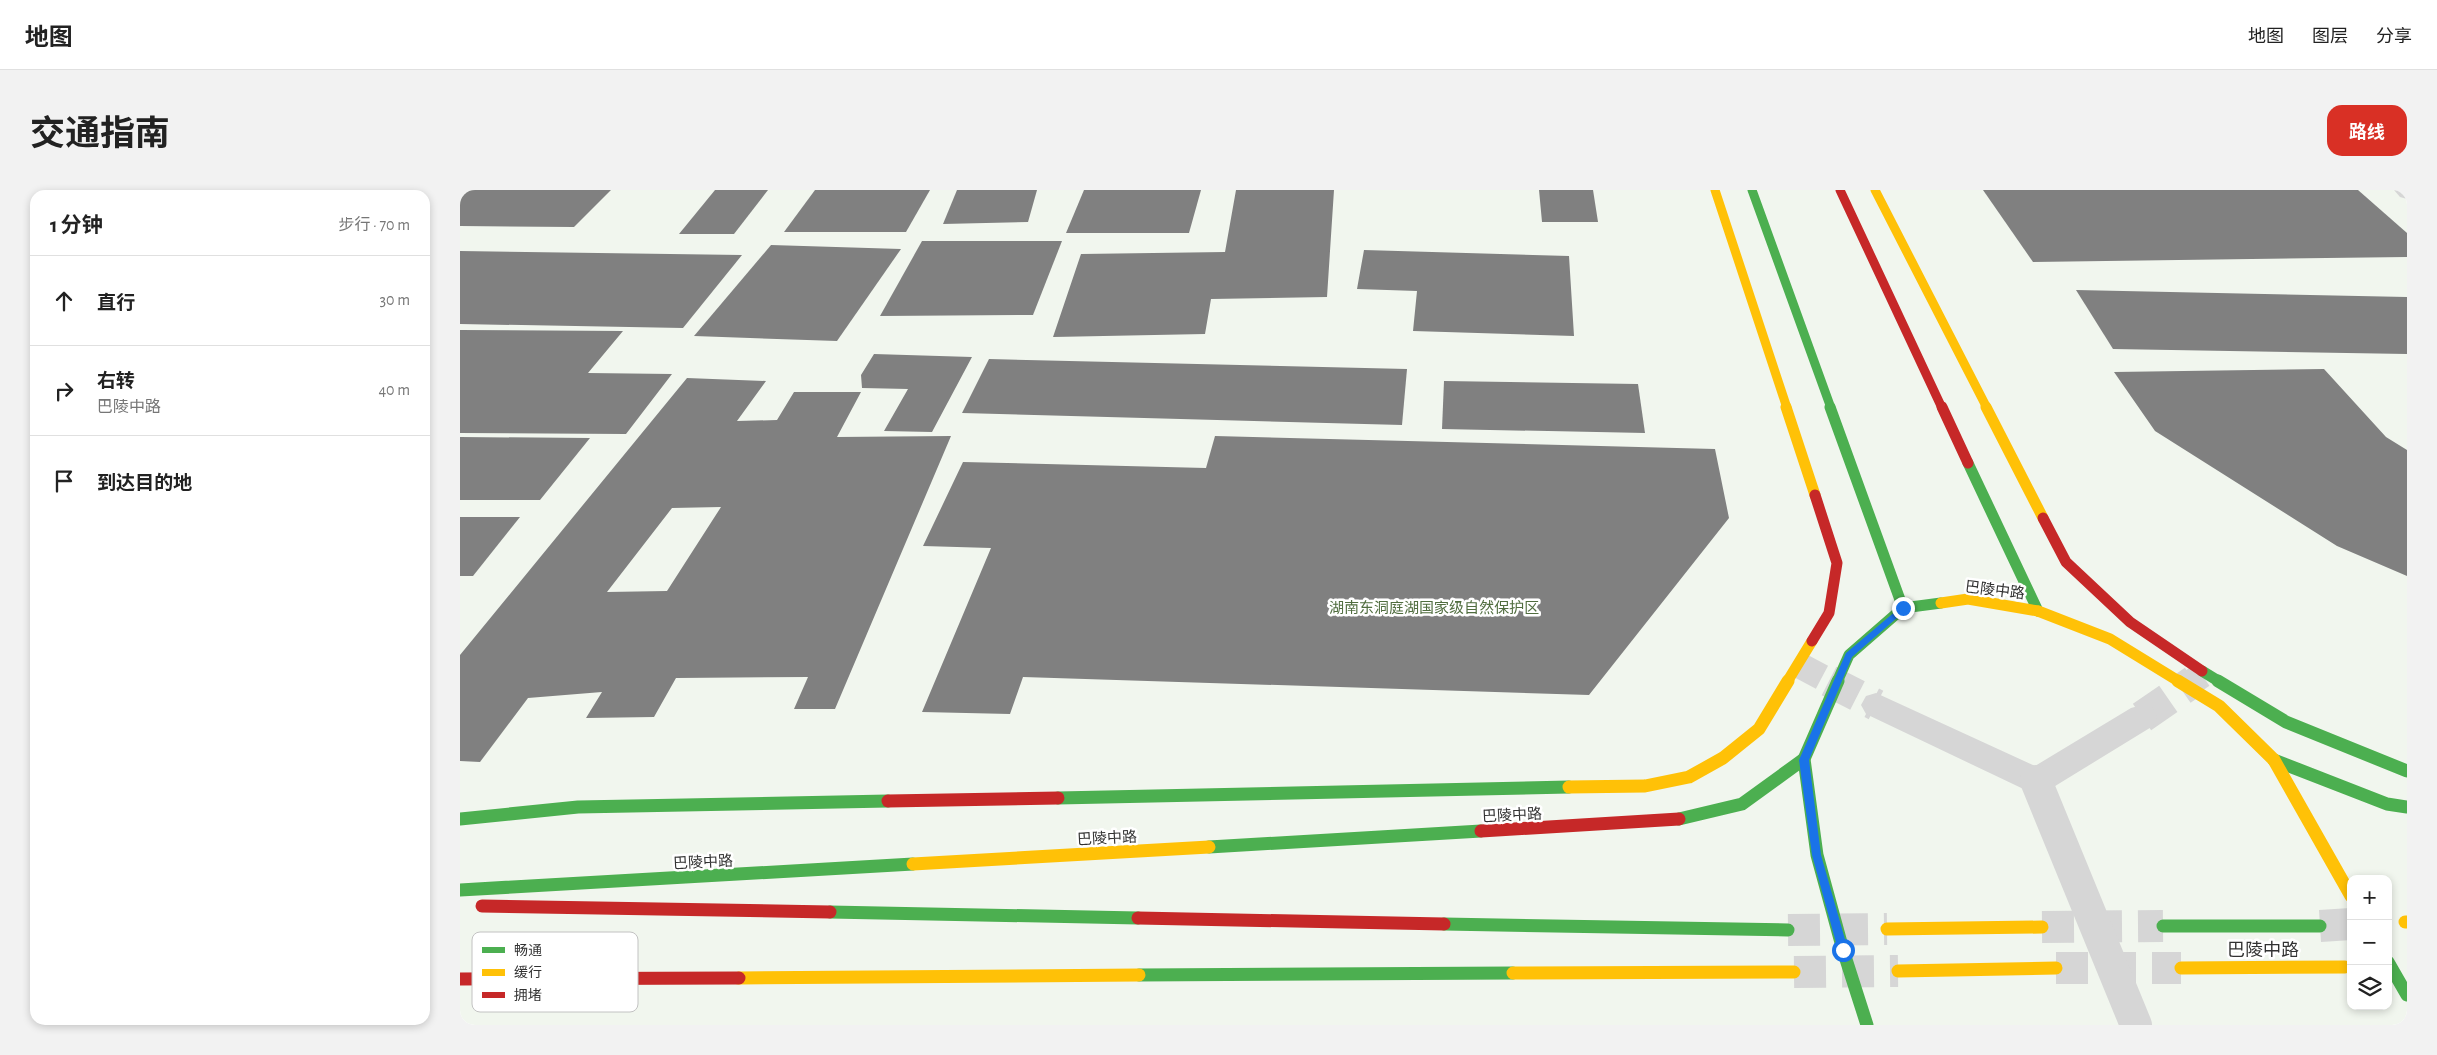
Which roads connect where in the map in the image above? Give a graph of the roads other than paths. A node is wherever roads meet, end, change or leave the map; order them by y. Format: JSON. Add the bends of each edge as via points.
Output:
{"nodes":[{"id":1,"x":1715,"y":190,"type":"edge"},
{"id":2,"x":1752,"y":190,"type":"edge"},
{"id":3,"x":1840,"y":190,"type":"edge"},
{"id":4,"x":1875,"y":190,"type":"edge"},
{"id":5,"x":2403,"y":190,"type":"edge"},
{"id":6,"x":2407,"y":193,"type":"edge"},
{"id":7,"x":1903,"y":608,"type":"junction"},
{"id":8,"x":2038,"y":612,"type":"junction"},
{"id":9,"x":1876,"y":705,"type":"tunnel mouth"},
{"id":10,"x":2142,"y":717,"type":"tunnel mouth"},
{"id":11,"x":1804,"y":760,"type":"junction"},
{"id":12,"x":2274,"y":760,"type":"junction"},
{"id":13,"x":2407,"y":771,"type":"edge"},
{"id":14,"x":2036,"y":781,"type":"junction"},
{"id":15,"x":2407,"y":807,"type":"edge"},
{"id":16,"x":460,"y":819,"type":"edge"},
{"id":17,"x":2347,"y":889,"type":"edge"},
{"id":18,"x":460,"y":890,"type":"edge"},
{"id":19,"x":470,"y":906,"type":"dead end"},
{"id":20,"x":2163,"y":926,"type":"tunnel mouth"},
{"id":21,"x":2320,"y":926,"type":"tunnel mouth"},
{"id":22,"x":2042,"y":927,"type":"tunnel mouth"},
{"id":23,"x":1887,"y":929,"type":"tunnel mouth"},
{"id":24,"x":1788,"y":930,"type":"tunnel mouth"},
{"id":25,"x":2390,"y":965,"type":"edge"},
{"id":26,"x":2345,"y":967,"type":"dead end"},
{"id":27,"x":2056,"y":968,"type":"tunnel mouth"},
{"id":28,"x":2182,"y":968,"type":"tunnel mouth"},
{"id":29,"x":1898,"y":970,"type":"tunnel mouth"},
{"id":30,"x":1794,"y":972,"type":"tunnel mouth"},
{"id":31,"x":638,"y":978,"type":"edge"},
{"id":32,"x":2407,"y":995,"type":"edge"},
{"id":33,"x":1867,"y":1025,"type":"edge"},
{"id":34,"x":2136,"y":1025,"type":"edge"}],
"edges":[{"from":1,"to":16,"type":"main road","via":[[1837,563],[1830,612],[1759,729],[1723,758],[1689,777],[1645,786],[578,807]]},
{"from":2,"to":7,"type":"main road"},
{"from":3,"to":8,"type":"main road"},
{"from":4,"to":13,"type":"main road","via":[[2066,562],[2130,622],[2213,678],[2286,722]]},
{"from":5,"to":6,"type":"street"},
{"from":7,"to":8,"type":"main road","name":"巴陵中路","via":[[1968,599]]},
{"from":7,"to":11,"type":"main road","bridge":true,"via":[[1848,655]]},
{"from":8,"to":12,"type":"main road","name":"巴陵中路","bridge":true,"via":[[2110,640],[2173,677],[2219,706]]},
{"from":9,"to":14,"type":"street"},
{"from":10,"to":14,"type":"street"},
{"from":11,"to":18,"type":"main road","name":"巴陵中路","via":[[1742,804],[1675,820]]},
{"from":11,"to":33,"type":"main road","bridge":true,"via":[[1817,855]]},
{"from":12,"to":15,"type":"main road","name":"巴陵中路","via":[[2387,804]]},
{"from":12,"to":17,"type":"main road"},
{"from":14,"to":34,"type":"street","bridge":true},
{"from":19,"to":24,"type":"main road"},
{"from":20,"to":21,"type":"main road","name":"巴陵中路"},
{"from":22,"to":23,"type":"main road"},
{"from":25,"to":32,"type":"main road","bridge":true},
{"from":26,"to":28,"type":"main road","name":"巴陵中路"},
{"from":27,"to":29,"type":"main road"},
{"from":30,"to":31,"type":"main road"}]}
